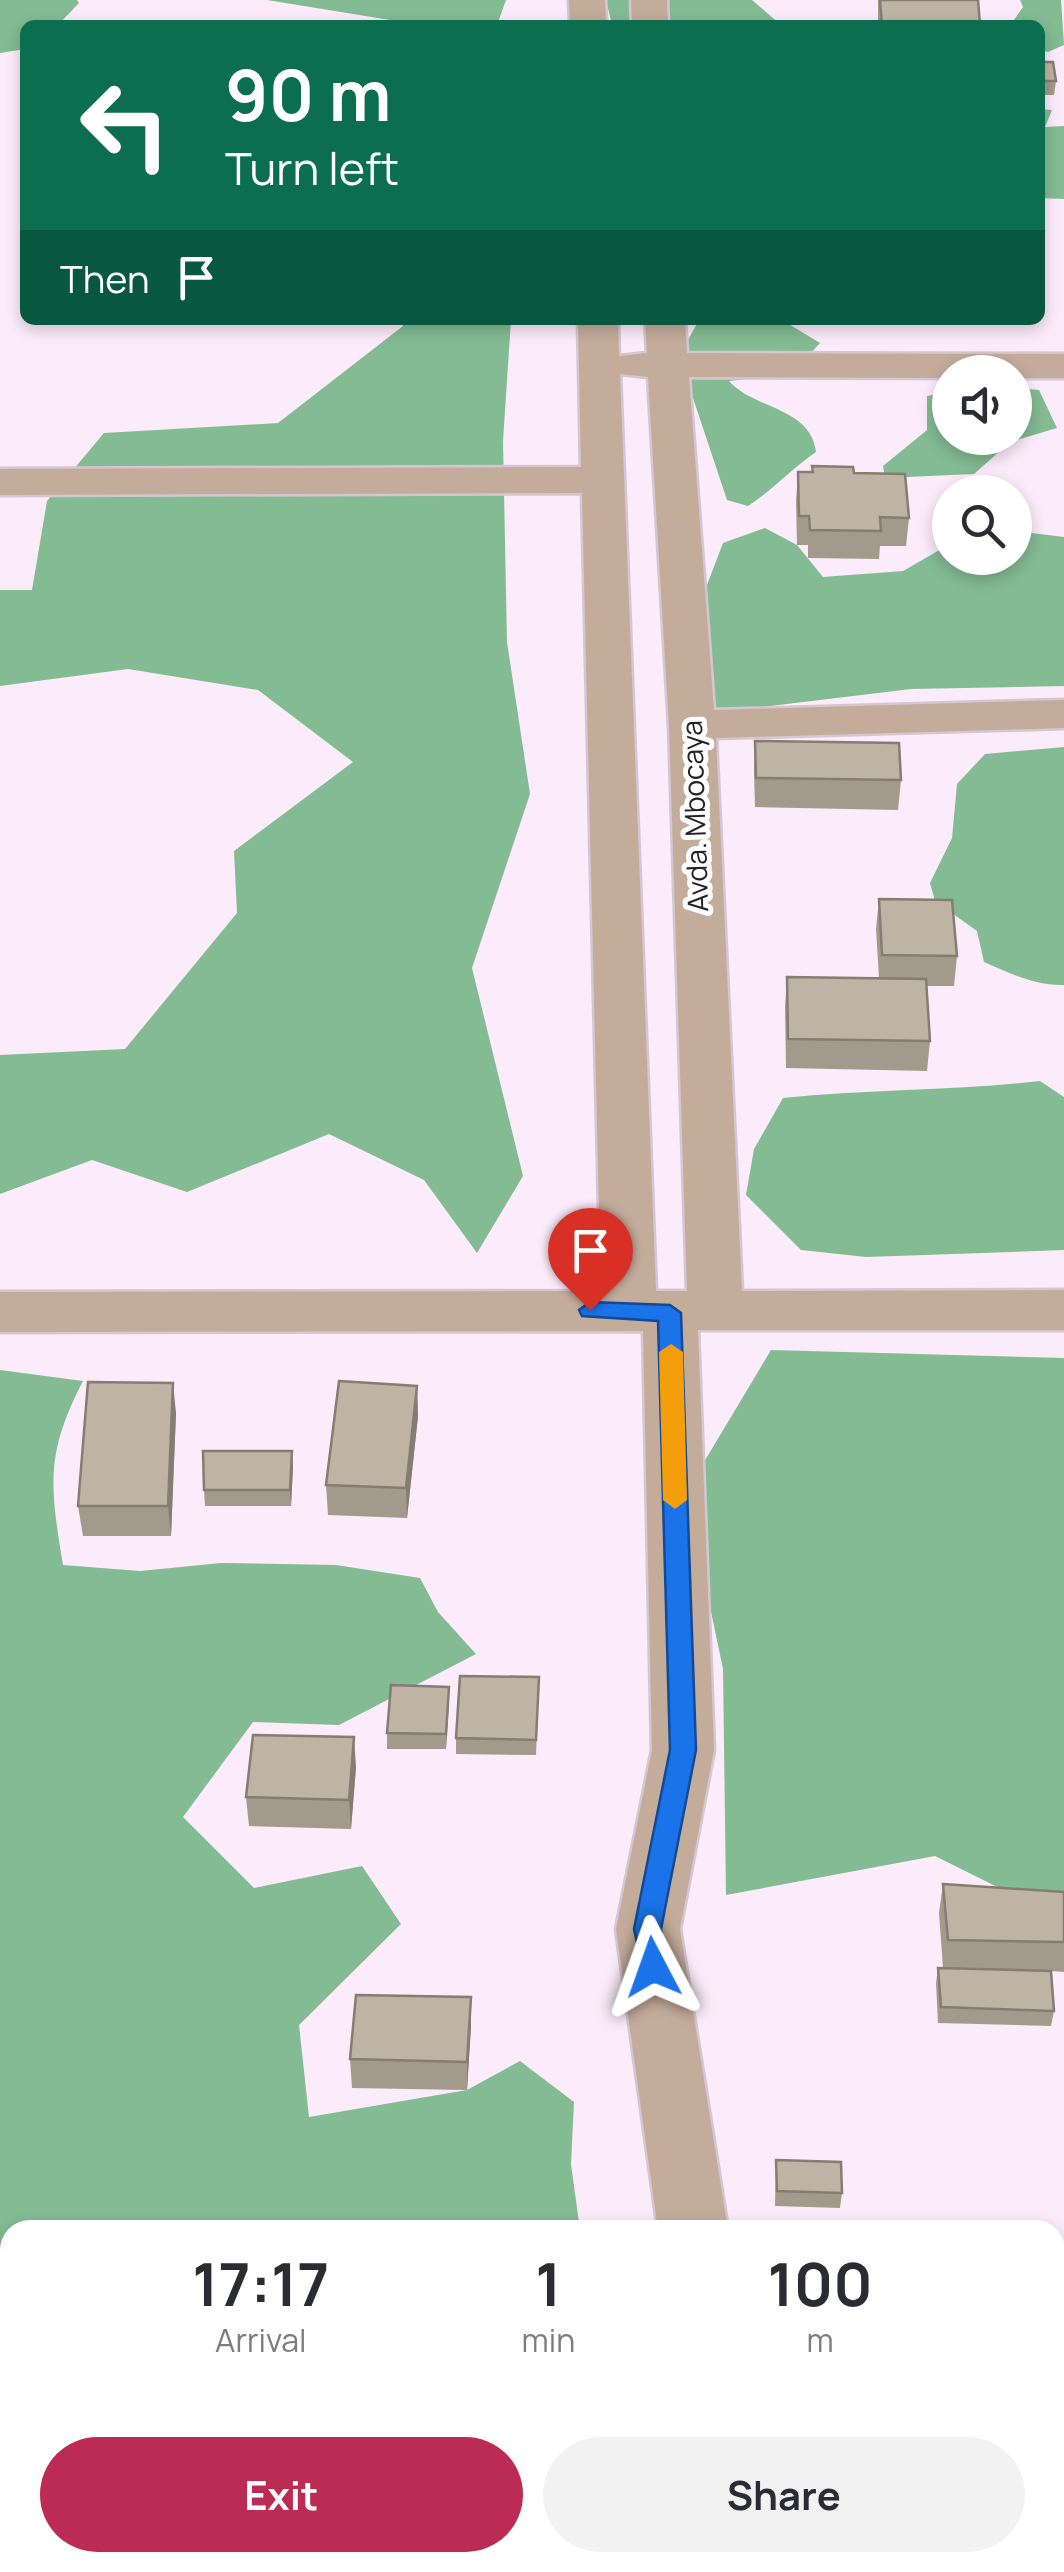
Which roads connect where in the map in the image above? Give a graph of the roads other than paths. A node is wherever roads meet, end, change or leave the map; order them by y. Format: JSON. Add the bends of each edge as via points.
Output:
{"nodes":[{"id":1,"x":666,"y":342,"type":"edge"},
{"id":2,"x":599,"y":343,"type":"edge"},
{"id":3,"x":1064,"y":366,"type":"edge"},
{"id":4,"x":603,"y":480,"type":"junction"},
{"id":5,"x":0,"y":482,"type":"edge"},
{"id":6,"x":1064,"y":714,"type":"edge"},
{"id":7,"x":692,"y":724,"type":"junction"},
{"id":8,"x":1064,"y":1310,"type":"edge"},
{"id":9,"x":0,"y":1312,"type":"edge"},
{"id":10,"x":671,"y":1312,"type":"junction"},
{"id":11,"x":692,"y":2220,"type":"edge"}],
"edges":[{"from":1,"to":2,"type":"street"},
{"from":1,"to":3,"type":"street"},
{"from":1,"to":7,"type":"street","name":"Avda. Mbocaya"},
{"from":2,"to":4,"type":"street"},
{"from":4,"to":5,"type":"street"},
{"from":4,"to":10,"type":"street"},
{"from":6,"to":7,"type":"street"},
{"from":7,"to":10,"type":"street","name":"Avda. Mbocaya"},
{"from":8,"to":10,"type":"street"},
{"from":9,"to":10,"type":"street"},
{"from":10,"to":11,"type":"street","via":[[683,1750],[648,1929]]}]}
